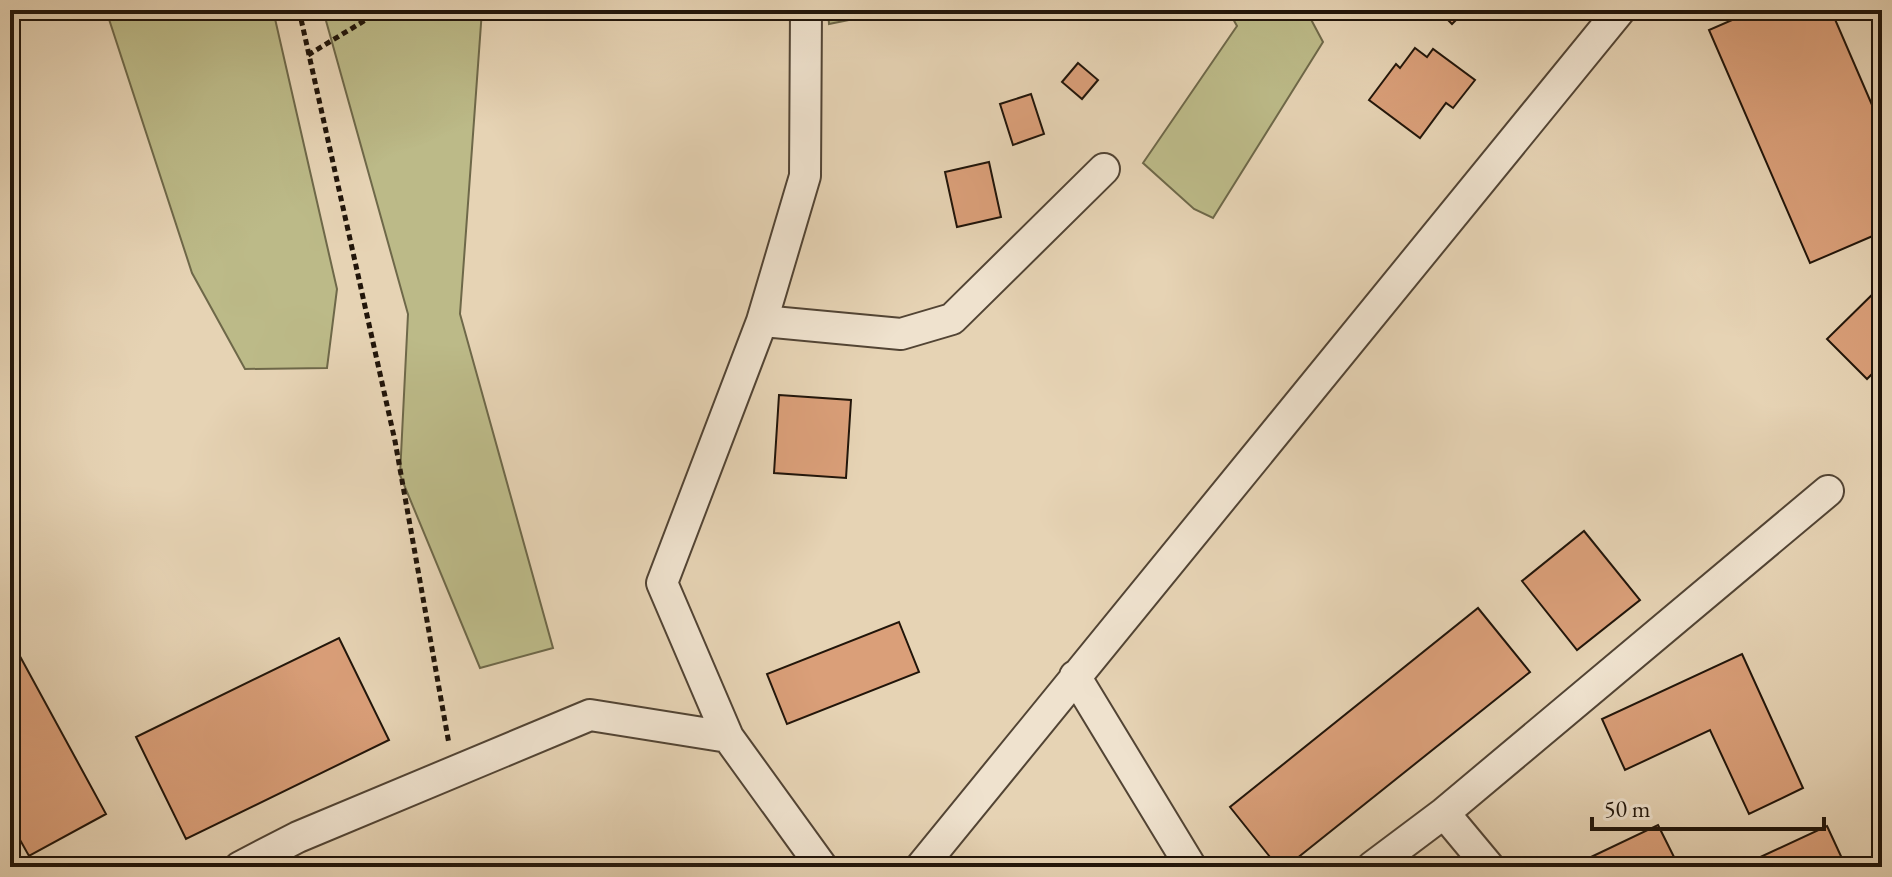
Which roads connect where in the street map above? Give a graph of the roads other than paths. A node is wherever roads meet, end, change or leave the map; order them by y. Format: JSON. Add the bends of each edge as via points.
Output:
{"nodes":[{"id":1,"x":806,"y":10,"type":"edge"},
{"id":2,"x":1620,"y":10,"type":"edge"},
{"id":3,"x":1104,"y":169,"type":"dead end"},
{"id":4,"x":762,"y":321,"type":"junction"},
{"id":5,"x":1828,"y":491,"type":"dead end"},
{"id":6,"x":1075,"y":676,"type":"junction"},
{"id":7,"x":728,"y":737,"type":"junction"},
{"id":8,"x":1444,"y":813,"type":"junction"},
{"id":9,"x":240,"y":867,"type":"edge"},
{"id":10,"x":822,"y":867,"type":"edge"},
{"id":11,"x":921,"y":867,"type":"edge"},
{"id":12,"x":1191,"y":867,"type":"edge"},
{"id":13,"x":1372,"y":867,"type":"edge"},
{"id":14,"x":1489,"y":867,"type":"edge"}],
"edges":[{"from":1,"to":4,"type":"street","via":[[805,176]]},
{"from":2,"to":6,"type":"street"},
{"from":3,"to":4,"type":"street","via":[[952,319],[901,334]]},
{"from":4,"to":7,"type":"street","via":[[662,583]]},
{"from":5,"to":8,"type":"street"},
{"from":6,"to":11,"type":"street"},
{"from":6,"to":12,"type":"street"},
{"from":7,"to":9,"type":"street","via":[[590,715],[298,837]]},
{"from":7,"to":10,"type":"street"},
{"from":8,"to":13,"type":"street"},
{"from":8,"to":14,"type":"street"}]}
